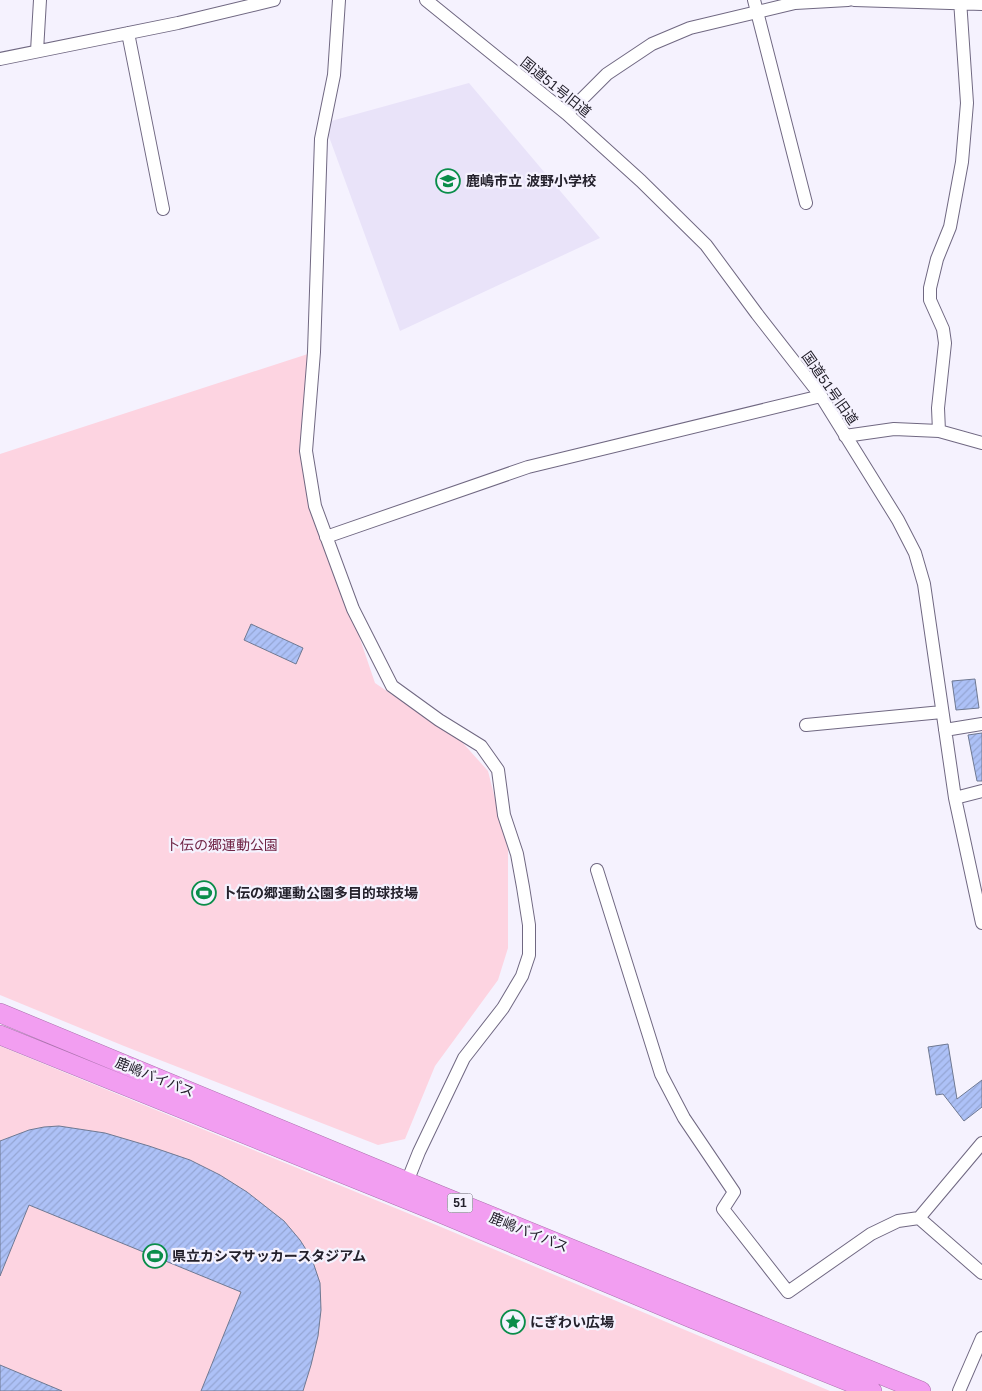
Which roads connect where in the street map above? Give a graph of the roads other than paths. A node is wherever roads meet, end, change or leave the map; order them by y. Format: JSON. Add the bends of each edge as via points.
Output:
{"nodes":[{"id":1,"x":40,"y":0,"type":"edge"},
{"id":2,"x":274,"y":0,"type":"edge"},
{"id":3,"x":339,"y":0,"type":"edge"},
{"id":4,"x":426,"y":0,"type":"edge"},
{"id":5,"x":848,"y":0,"type":"edge"},
{"id":6,"x":854,"y":0,"type":"edge"},
{"id":7,"x":961,"y":1,"type":"edge"},
{"id":8,"x":982,"y":4,"type":"edge"},
{"id":9,"x":756,"y":6,"type":"edge"},
{"id":10,"x":128,"y":33,"type":"junction"},
{"id":11,"x":37,"y":51,"type":"junction"},
{"id":12,"x":0,"y":59,"type":"edge"},
{"id":13,"x":567,"y":114,"type":"junction"},
{"id":14,"x":806,"y":203,"type":"dead end"},
{"id":15,"x":163,"y":209,"type":"dead end"},
{"id":16,"x":821,"y":396,"type":"junction"},
{"id":17,"x":939,"y":431,"type":"junction"},
{"id":18,"x":845,"y":436,"type":"junction"},
{"id":19,"x":982,"y":443,"type":"edge"},
{"id":20,"x":326,"y":537,"type":"junction"},
{"id":21,"x":942,"y":712,"type":"junction"},
{"id":22,"x":982,"y":724,"type":"edge"},
{"id":23,"x":806,"y":725,"type":"dead end"},
{"id":24,"x":945,"y":730,"type":"junction"},
{"id":25,"x":982,"y":791,"type":"edge"},
{"id":26,"x":955,"y":798,"type":"junction"},
{"id":27,"x":597,"y":870,"type":"dead end"},
{"id":28,"x":982,"y":923,"type":"edge"},
{"id":29,"x":0,"y":1013,"type":"edge"},
{"id":30,"x":0,"y":1035,"type":"edge"},
{"id":31,"x":982,"y":1143,"type":"edge"},
{"id":32,"x":404,"y":1189,"type":"junction"},
{"id":33,"x":920,"y":1218,"type":"junction"},
{"id":34,"x":982,"y":1272,"type":"edge"},
{"id":35,"x":982,"y":1338,"type":"edge"},
{"id":36,"x":872,"y":1391,"type":"edge"},
{"id":37,"x":921,"y":1391,"type":"edge"},
{"id":38,"x":959,"y":1391,"type":"edge"}],
"edges":[{"from":1,"to":11,"type":"street"},
{"from":2,"to":10,"type":"street"},
{"from":3,"to":20,"type":"street","via":[[334,75],[321,139],[314,352],[306,451],[315,506]]},
{"from":4,"to":13,"type":"street","name":"国道51号旧道"},
{"from":5,"to":9,"type":"street"},
{"from":6,"to":7,"type":"street"},
{"from":7,"to":8,"type":"street"},
{"from":7,"to":17,"type":"street","via":[[967,103],[962,162],[950,227],[930,288],[930,300],[944,329],[946,343],[938,408]]},
{"from":9,"to":13,"type":"street","via":[[652,44],[607,74]]},
{"from":9,"to":14,"type":"street"},
{"from":10,"to":11,"type":"street"},
{"from":10,"to":15,"type":"street"},
{"from":11,"to":12,"type":"street"},
{"from":13,"to":16,"type":"street","name":"国道51号旧道","via":[[706,245]]},
{"from":16,"to":18,"type":"street","name":"国道51号旧道"},
{"from":16,"to":20,"type":"street","via":[[528,467]]},
{"from":17,"to":18,"type":"street","via":[[894,429]]},
{"from":17,"to":19,"type":"street"},
{"from":18,"to":21,"type":"street","name":"国道51号旧道","via":[[915,553],[929,612]]},
{"from":20,"to":32,"type":"street","via":[[353,609],[392,686],[481,746],[498,770],[504,815],[517,854],[529,925],[529,955],[522,976],[503,1008],[464,1058]]},
{"from":21,"to":23,"type":"street"},
{"from":21,"to":24,"type":"street","name":"国道51号旧道"},
{"from":22,"to":24,"type":"street"},
{"from":24,"to":26,"type":"street","name":"国道51号旧道"},
{"from":25,"to":26,"type":"street"},
{"from":26,"to":28,"type":"street","name":"国道51号旧道"},
{"from":27,"to":33,"type":"street","via":[[661,1074],[684,1118],[734,1192],[723,1209],[788,1292],[871,1234],[898,1221]]},
{"from":29,"to":32,"type":"highway","name":"鹿嶋バイパス","number":"51"},
{"from":30,"to":32,"type":"highway","name":"鹿嶋バイパス","number":"51"},
{"from":31,"to":33,"type":"street"},
{"from":32,"to":36,"type":"highway","name":"鹿嶋バイパス","number":"51"},
{"from":32,"to":37,"type":"highway","name":"鹿嶋バイパス","number":"51"},
{"from":33,"to":34,"type":"street"},
{"from":35,"to":38,"type":"street"}]}
